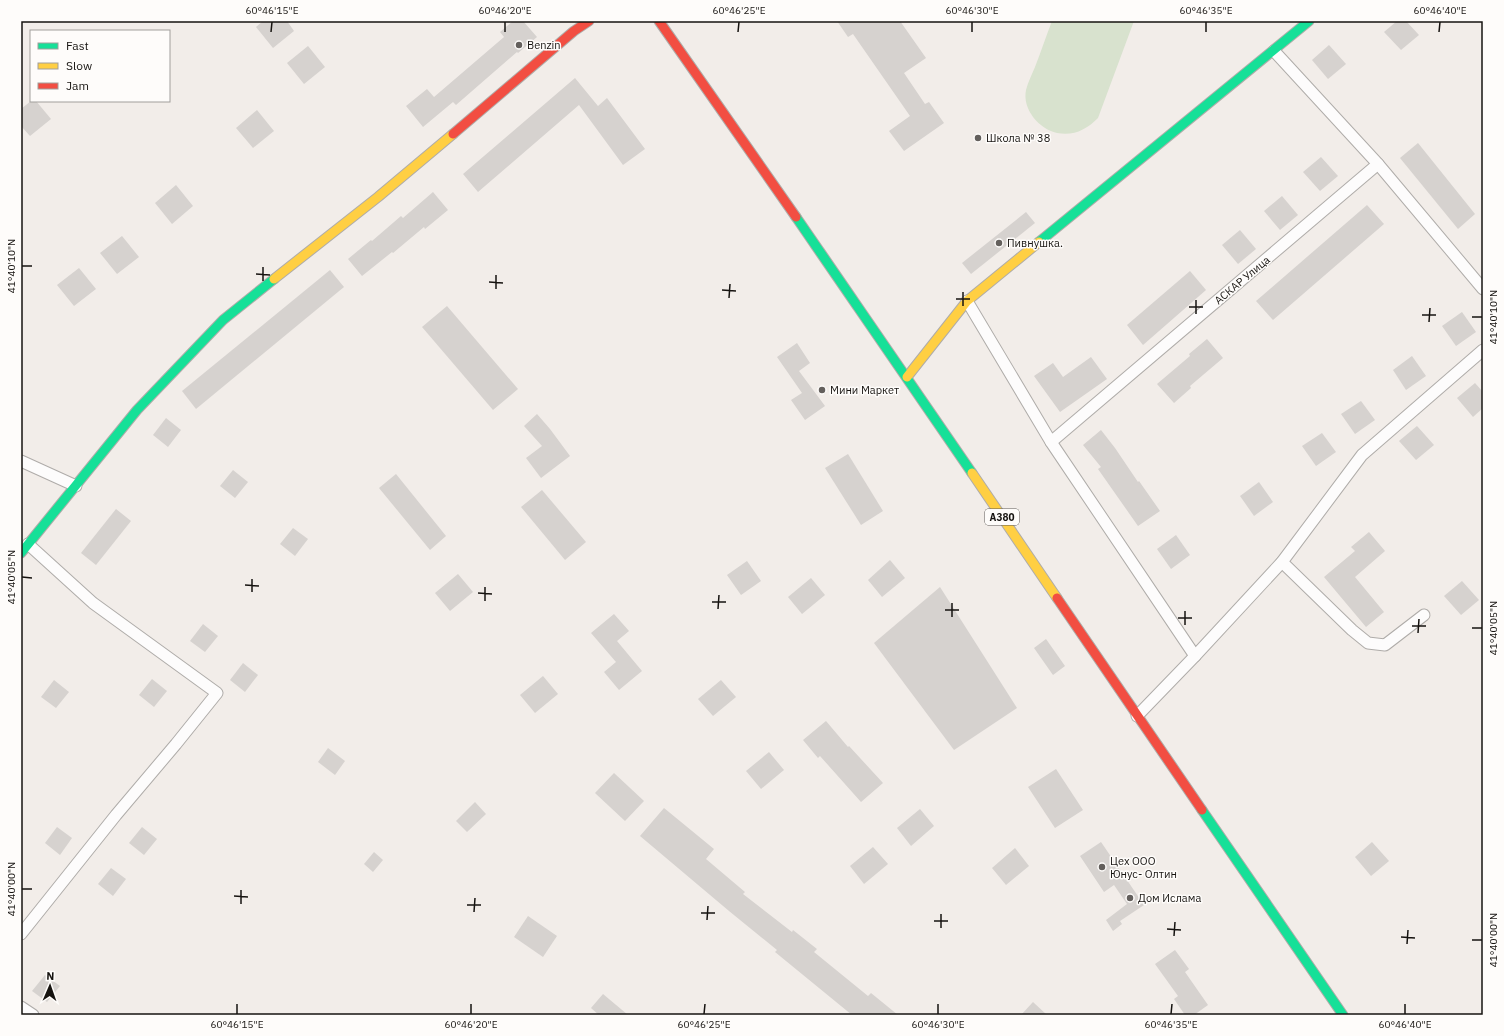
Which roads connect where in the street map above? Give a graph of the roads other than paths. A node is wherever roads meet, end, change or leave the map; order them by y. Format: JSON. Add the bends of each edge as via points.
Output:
{"nodes":[{"id":1,"x":589,"y":21,"type":"edge"},
{"id":2,"x":659,"y":21,"type":"edge"},
{"id":3,"x":1302,"y":23,"type":"edge"},
{"id":4,"x":1274,"y":51,"type":"junction"},
{"id":5,"x":1378,"y":164,"type":"junction"},
{"id":6,"x":1483,"y":289,"type":"edge"},
{"id":7,"x":967,"y":301,"type":"junction"},
{"id":8,"x":1483,"y":350,"type":"edge"},
{"id":9,"x":907,"y":377,"type":"junction"},
{"id":10,"x":1051,"y":442,"type":"junction"},
{"id":11,"x":21,"y":461,"type":"edge"},
{"id":12,"x":76,"y":486,"type":"junction"},
{"id":13,"x":24,"y":549,"type":"edge"},
{"id":14,"x":1282,"y":562,"type":"junction"},
{"id":15,"x":1424,"y":615,"type":"dead end"},
{"id":16,"x":1195,"y":656,"type":"junction"},
{"id":17,"x":1137,"y":716,"type":"junction"},
{"id":18,"x":21,"y":934,"type":"edge"},
{"id":19,"x":21,"y":1007,"type":"edge"},
{"id":20,"x":33,"y":1015,"type":"edge"},
{"id":21,"x":1344,"y":1015,"type":"edge"}],
"edges":[{"from":1,"to":12,"type":"main road","via":[[378,197],[223,320],[136,410]]},
{"from":2,"to":9,"type":"main road","number":"A380"},
{"from":3,"to":4,"type":"main road"},
{"from":4,"to":5,"type":"street"},
{"from":4,"to":7,"type":"main road"},
{"from":5,"to":6,"type":"street"},
{"from":5,"to":10,"type":"street","name":"АСКАР Улица"},
{"from":7,"to":9,"type":"main road"},
{"from":7,"to":10,"type":"street"},
{"from":8,"to":14,"type":"street","via":[[1362,455]]},
{"from":9,"to":17,"type":"main road","number":"A380"},
{"from":10,"to":16,"type":"street"},
{"from":11,"to":12,"type":"street"},
{"from":12,"to":13,"type":"main road"},
{"from":13,"to":18,"type":"street","via":[[218,693]]},
{"from":14,"to":15,"type":"street","via":[[1368,643],[1386,645]]},
{"from":14,"to":16,"type":"street"},
{"from":16,"to":17,"type":"street"},
{"from":17,"to":21,"type":"main road","number":"A380"},
{"from":19,"to":20,"type":"street"}]}
